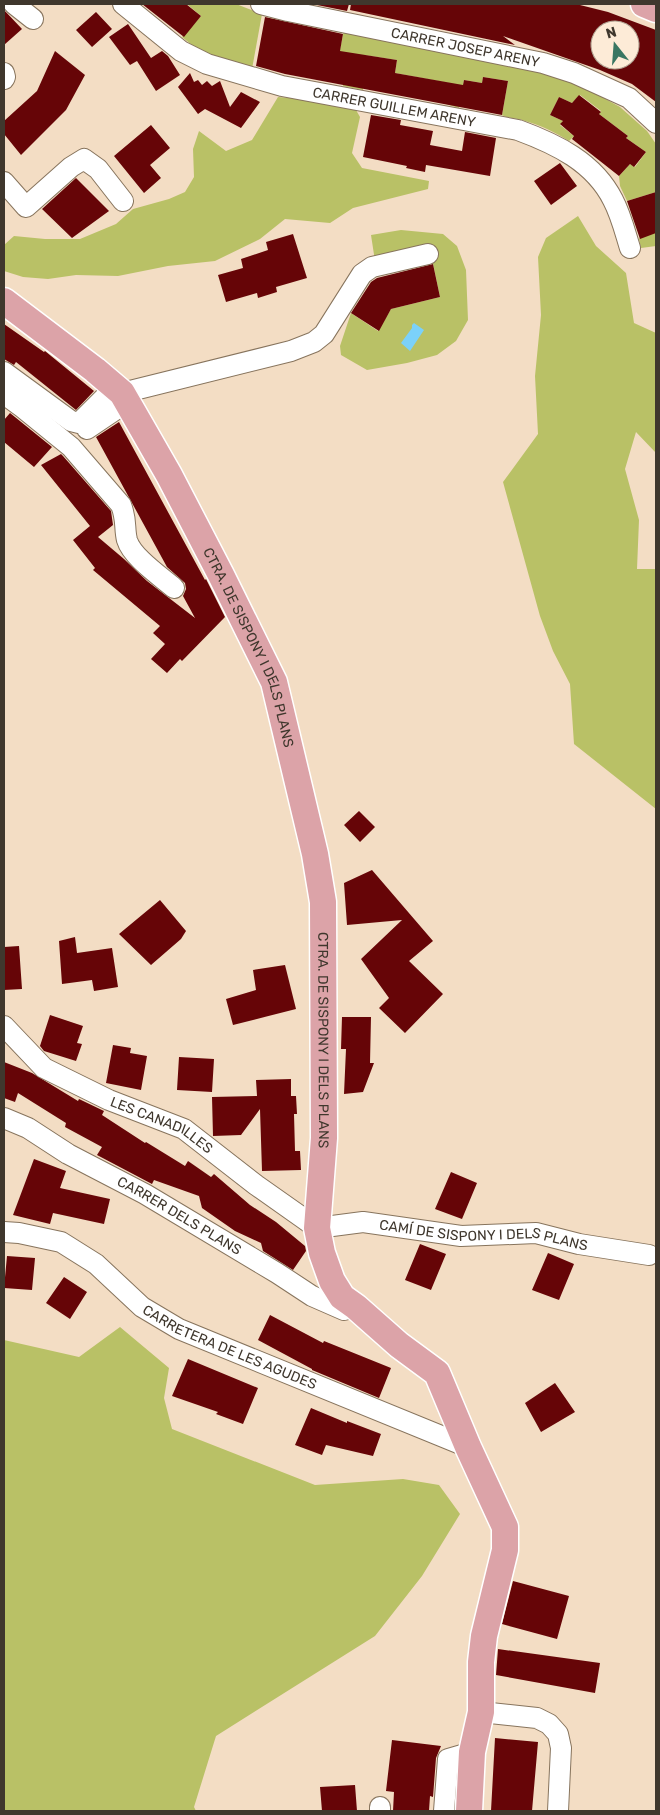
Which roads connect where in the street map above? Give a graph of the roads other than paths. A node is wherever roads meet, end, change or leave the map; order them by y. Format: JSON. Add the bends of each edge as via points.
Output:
{"nodes":[{"id":1,"x":14,"y":4,"type":"edge"},
{"id":2,"x":123,"y":4,"type":"edge"},
{"id":3,"x":261,"y":4,"type":"edge"},
{"id":4,"x":644,"y":4,"type":"edge"},
{"id":5,"x":656,"y":9,"type":"edge"},
{"id":6,"x":33,"y":18,"type":"dead end"},
{"id":7,"x":4,"y":73,"type":"edge"},
{"id":8,"x":4,"y":79,"type":"edge"},
{"id":9,"x":656,"y":123,"type":"edge"},
{"id":10,"x":4,"y":182,"type":"edge"},
{"id":11,"x":123,"y":201,"type":"dead end"},
{"id":12,"x":630,"y":248,"type":"dead end"},
{"id":13,"x":428,"y":254,"type":"dead end"},
{"id":14,"x":4,"y":301,"type":"edge"},
{"id":15,"x":4,"y":372,"type":"edge"},
{"id":16,"x":4,"y":394,"type":"edge"},
{"id":17,"x":121,"y":394,"type":"junction"},
{"id":18,"x":71,"y":447,"type":"junction"},
{"id":19,"x":174,"y":588,"type":"dead end"},
{"id":20,"x":4,"y":1026,"type":"edge"},
{"id":21,"x":4,"y":1118,"type":"edge"},
{"id":22,"x":317,"y":1228,"type":"junction"},
{"id":23,"x":4,"y":1232,"type":"edge"},
{"id":24,"x":649,"y":1256,"type":"dead end"},
{"id":25,"x":356,"y":1307,"type":"junction"},
{"id":26,"x":468,"y":1447,"type":"junction"},
{"id":27,"x":481,"y":1712,"type":"junction"},
{"id":28,"x":472,"y":1752,"type":"junction"},
{"id":29,"x":444,"y":1811,"type":"edge"},
{"id":30,"x":469,"y":1811,"type":"edge"},
{"id":31,"x":558,"y":1811,"type":"edge"}],
"edges":[{"from":1,"to":6,"type":"street"},
{"from":2,"to":12,"type":"street","name":"CARRER GUILLEM ARENY","via":[[181,51],[206,64],[282,86],[518,130],[546,140],[568,152],[594,173],[613,199]]},
{"from":3,"to":9,"type":"street","name":"CARRER JOSEP ARENY","via":[[542,63],[574,73],[629,98]]},
{"from":4,"to":5,"type":"main road"},
{"from":7,"to":8,"type":"street"},
{"from":10,"to":11,"type":"street","via":[[26,207],[84,159],[98,169]]},
{"from":13,"to":17,"type":"street","via":[[372,268],[362,274],[324,334],[314,342],[291,352]]},
{"from":14,"to":17,"type":"main road","name":"CTRA. DE SISPONY I DELS PLANS","via":[[95,370]]},
{"from":15,"to":17,"type":"street","via":[[71,421],[79,423]]},
{"from":16,"to":18,"type":"street"},
{"from":17,"to":18,"type":"street"},
{"from":17,"to":22,"type":"main road","name":"CTRA. DE SISPONY I DELS PLANS","via":[[186,508],[274,682],[315,854],[323,902],[324,1024],[324,1138]]},
{"from":18,"to":19,"type":"street","via":[[121,506],[131,549]]},
{"from":20,"to":22,"type":"street","name":"LES CANADILLES","via":[[44,1068],[109,1100],[184,1129],[256,1186]]},
{"from":21,"to":25,"type":"street","name":"CARRER DELS PLANS","via":[[28,1128],[68,1154],[145,1194],[312,1296],[344,1310]]},
{"from":22,"to":24,"type":"street","name":"CAMÍ DE SISPONY I DELS PLANS","via":[[362,1222],[461,1236],[536,1233]]},
{"from":22,"to":25,"type":"main road","name":"CTRA. DE SISPONY I DELS PLANS","via":[[332,1280],[342,1297]]},
{"from":23,"to":26,"type":"street","name":"CARRETERA DE LES AGUDES","via":[[61,1242],[96,1264],[142,1307],[178,1329]]},
{"from":25,"to":26,"type":"main road","name":"CTRA. DE SISPONY I DELS PLANS","via":[[437,1373]]},
{"from":26,"to":27,"type":"main road","name":"CTRA. DE SISPONY I DELS PLANS","via":[[505,1527],[505,1550],[484,1636]]},
{"from":27,"to":28,"type":"main road","name":"CTRA. DE SISPONY I DELS PLANS"},
{"from":27,"to":31,"type":"street","via":[[537,1718],[558,1734],[561,1748]]},
{"from":28,"to":29,"type":"street","via":[[448,1759]]},
{"from":28,"to":30,"type":"main road","name":"CTRA. DE SISPONY I DELS PLANS"}]}
